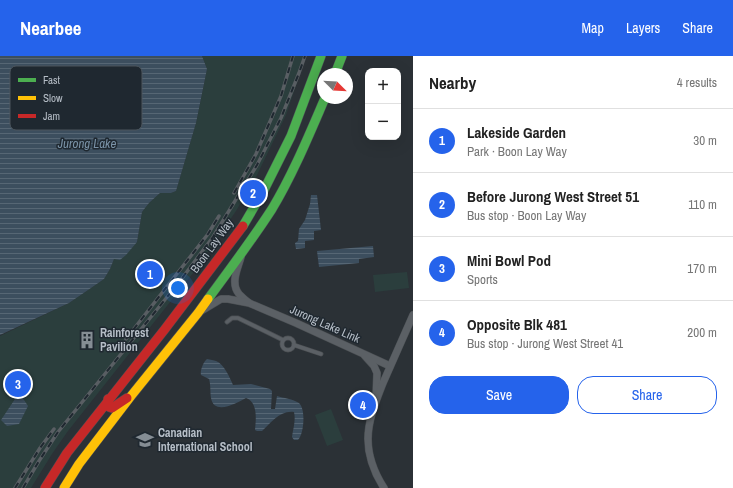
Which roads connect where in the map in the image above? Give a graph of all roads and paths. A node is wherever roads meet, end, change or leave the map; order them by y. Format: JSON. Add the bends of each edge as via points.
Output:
{"nodes":[{"id":1,"x":321,"y":56,"type":"edge"},
{"id":2,"x":342,"y":56,"type":"edge"},
{"id":3,"x":337,"y":68,"type":"edge"},
{"id":4,"x":321,"y":104,"type":"edge"},
{"id":5,"x":243,"y":251,"type":"junction"},
{"id":6,"x":249,"y":303,"type":"junction"},
{"id":7,"x":198,"y":313,"type":"junction"},
{"id":8,"x":413,"y":316,"type":"edge"},
{"id":9,"x":226,"y":322,"type":"dead end"},
{"id":10,"x":283,"y":340,"type":"junction"},
{"id":11,"x":294,"y":345,"type":"junction"},
{"id":12,"x":321,"y":354,"type":"dead end"},
{"id":13,"x":363,"y":354,"type":"junction"},
{"id":14,"x":390,"y":366,"type":"junction"},
{"id":15,"x":131,"y":396,"type":"junction"},
{"id":16,"x":108,"y":399,"type":"junction"},
{"id":17,"x":376,"y":402,"type":"junction"},
{"id":18,"x":45,"y":488,"type":"edge"},
{"id":19,"x":64,"y":488,"type":"edge"},
{"id":20,"x":384,"y":488,"type":"edge"}],
"edges":[{"from":1,"to":16,"type":"main road","name":"Boon Lay Way","via":[[291,136],[243,225],[165,329]]},
{"from":2,"to":3,"type":"main road"},
{"from":4,"to":5,"type":"main road","via":[[282,190]]},
{"from":5,"to":6,"type":"street","name":"Jurong Lake Link","via":[[234,279],[238,293]]},
{"from":5,"to":7,"type":"main road"},
{"from":6,"to":7,"type":"street","name":"Jurong Lake Link","via":[[221,299]]},
{"from":6,"to":13,"type":"street","name":"Jurong Lake Link"},
{"from":7,"to":15,"type":"main road"},
{"from":8,"to":14,"type":"street"},
{"from":9,"to":10,"type":"lane","via":[[238,318]]},
{"from":10,"to":11,"type":"lane","via":[[290,338]]},
{"from":10,"to":11,"type":"lane","via":[[282,346],[286,350]]},
{"from":11,"to":12,"type":"lane"},
{"from":13,"to":14,"type":"street","name":"Jurong Lake Link"},
{"from":13,"to":17,"type":"street","via":[[377,373]]},
{"from":14,"to":17,"type":"street"},
{"from":15,"to":16,"type":"main road","via":[[112,408],[108,405]]},
{"from":15,"to":19,"type":"main road","via":[[79,464]]},
{"from":16,"to":18,"type":"main road","name":"Boon Lay Way","via":[[67,453]]},
{"from":17,"to":20,"type":"street","via":[[368,439],[373,467]]}]}
